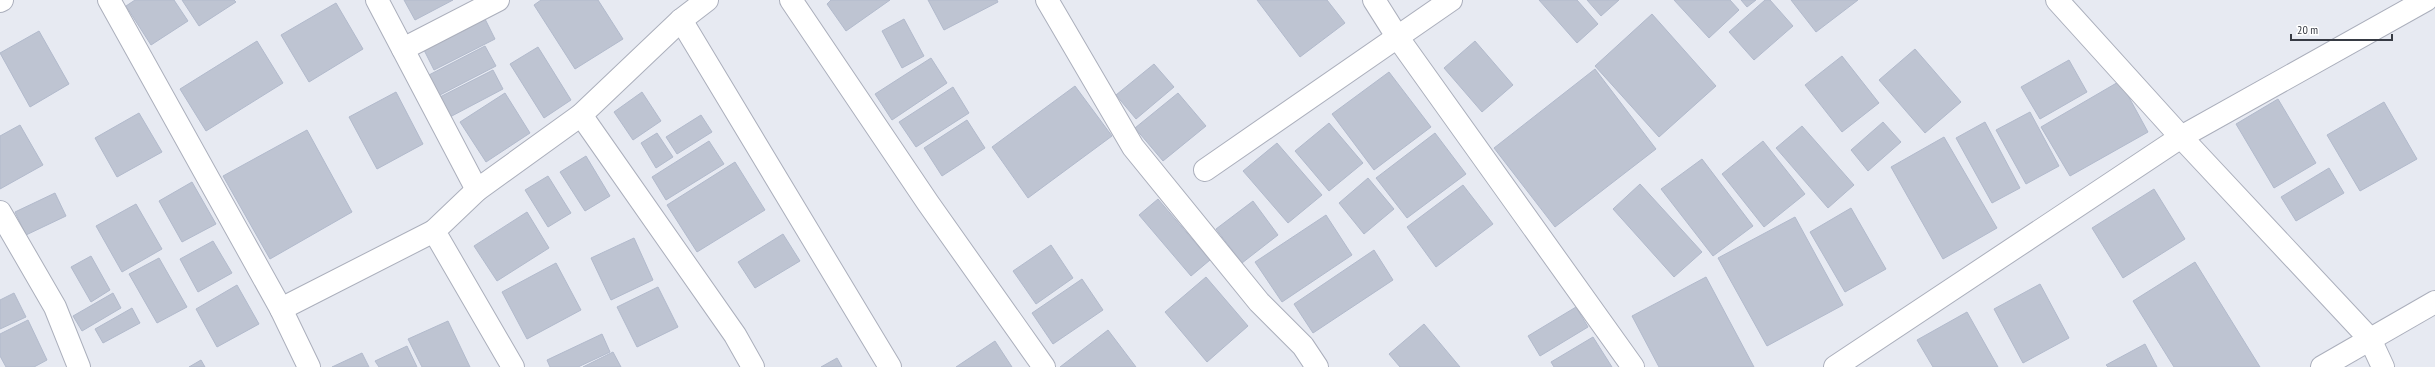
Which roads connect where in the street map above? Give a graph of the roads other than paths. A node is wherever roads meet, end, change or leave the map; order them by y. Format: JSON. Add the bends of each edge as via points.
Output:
{"nodes":[{"id":1,"x":109,"y":0,"type":"edge"},
{"id":2,"x":377,"y":0,"type":"edge"},
{"id":3,"x":498,"y":0,"type":"edge"},
{"id":4,"x":707,"y":0,"type":"edge"},
{"id":5,"x":791,"y":0,"type":"edge"},
{"id":6,"x":1047,"y":0,"type":"edge"},
{"id":7,"x":1374,"y":0,"type":"edge"},
{"id":8,"x":1451,"y":0,"type":"edge"},
{"id":9,"x":2057,"y":0,"type":"edge"},
{"id":10,"x":2426,"y":0,"type":"edge"},
{"id":11,"x":681,"y":20,"type":"junction"},
{"id":12,"x":1398,"y":38,"type":"junction"},
{"id":13,"x":403,"y":49,"type":"junction"},
{"id":14,"x":581,"y":115,"type":"junction"},
{"id":15,"x":2181,"y":137,"type":"junction"},
{"id":16,"x":1205,"y":170,"type":"dead end"},
{"id":17,"x":477,"y":190,"type":"junction"},
{"id":18,"x":2,"y":219,"type":"edge"},
{"id":19,"x":434,"y":231,"type":"junction"},
{"id":20,"x":2435,"y":302,"type":"edge"},
{"id":21,"x":281,"y":309,"type":"junction"},
{"id":22,"x":2370,"y":339,"type":"junction"},
{"id":23,"x":79,"y":367,"type":"edge"},
{"id":24,"x":309,"y":367,"type":"edge"},
{"id":25,"x":513,"y":367,"type":"edge"},
{"id":26,"x":753,"y":367,"type":"edge"},
{"id":27,"x":890,"y":367,"type":"edge"},
{"id":28,"x":1044,"y":367,"type":"edge"},
{"id":29,"x":1317,"y":367,"type":"edge"},
{"id":30,"x":1633,"y":367,"type":"edge"},
{"id":31,"x":1835,"y":367,"type":"edge"},
{"id":32,"x":2322,"y":367,"type":"edge"},
{"id":33,"x":2383,"y":367,"type":"edge"}],
"edges":[{"from":1,"to":21,"type":"street"},
{"from":2,"to":13,"type":"street"},
{"from":3,"to":13,"type":"street"},
{"from":4,"to":11,"type":"street"},
{"from":5,"to":28,"type":"street","via":[[928,203]]},
{"from":6,"to":29,"type":"street","via":[[1133,147],[1259,302],[1303,346]]},
{"from":7,"to":12,"type":"street"},
{"from":8,"to":12,"type":"street"},
{"from":9,"to":15,"type":"street"},
{"from":10,"to":15,"type":"street"},
{"from":11,"to":14,"type":"street"},
{"from":11,"to":27,"type":"street"},
{"from":12,"to":16,"type":"street"},
{"from":12,"to":30,"type":"street"},
{"from":13,"to":17,"type":"street"},
{"from":14,"to":17,"type":"street"},
{"from":14,"to":26,"type":"street","via":[[735,335]]},
{"from":15,"to":22,"type":"street"},
{"from":15,"to":31,"type":"street"},
{"from":17,"to":19,"type":"street"},
{"from":18,"to":23,"type":"street","via":[[55,307]]},
{"from":19,"to":21,"type":"street"},
{"from":19,"to":25,"type":"street"},
{"from":20,"to":22,"type":"street"},
{"from":21,"to":24,"type":"street"},
{"from":22,"to":32,"type":"street"},
{"from":22,"to":33,"type":"street"}]}
